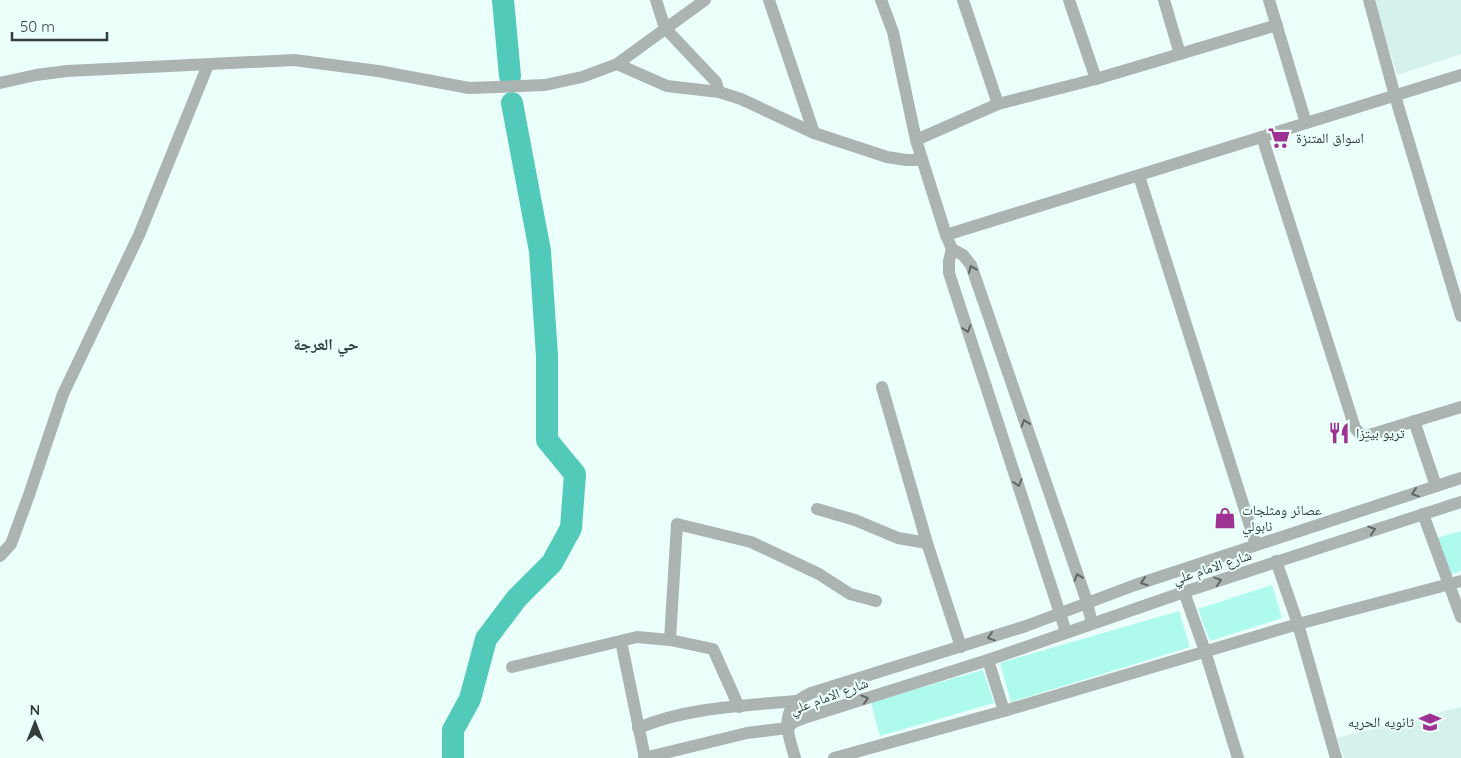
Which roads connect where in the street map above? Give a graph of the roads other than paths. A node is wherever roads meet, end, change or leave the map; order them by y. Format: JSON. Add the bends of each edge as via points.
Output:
{"nodes":[{"id":1,"x":656,"y":0,"type":"edge"},
{"id":2,"x":705,"y":0,"type":"edge"},
{"id":3,"x":769,"y":0,"type":"edge"},
{"id":4,"x":881,"y":0,"type":"edge"},
{"id":5,"x":963,"y":0,"type":"edge"},
{"id":6,"x":1069,"y":0,"type":"edge"},
{"id":7,"x":1164,"y":0,"type":"edge"},
{"id":8,"x":1369,"y":0,"type":"edge"},
{"id":9,"x":1272,"y":1,"type":"edge"},
{"id":10,"x":1278,"y":25,"type":"junction"},
{"id":11,"x":666,"y":28,"type":"junction"},
{"id":12,"x":1180,"y":54,"type":"junction"},
{"id":13,"x":617,"y":64,"type":"junction"},
{"id":14,"x":208,"y":65,"type":"junction"},
{"id":15,"x":1461,"y":75,"type":"edge"},
{"id":16,"x":1096,"y":79,"type":"junction"},
{"id":17,"x":0,"y":83,"type":"edge"},
{"id":18,"x":719,"y":92,"type":"junction"},
{"id":19,"x":1394,"y":96,"type":"junction"},
{"id":20,"x":998,"y":104,"type":"junction"},
{"id":21,"x":1306,"y":123,"type":"junction"},
{"id":22,"x":814,"y":134,"type":"junction"},
{"id":23,"x":1262,"y":137,"type":"junction"},
{"id":24,"x":916,"y":140,"type":"junction"},
{"id":25,"x":922,"y":160,"type":"junction"},
{"id":26,"x":1140,"y":176,"type":"junction"},
{"id":27,"x":946,"y":235,"type":"junction"},
{"id":28,"x":952,"y":249,"type":"junction"},
{"id":29,"x":1461,"y":316,"type":"edge"},
{"id":30,"x":882,"y":388,"type":"dead end"},
{"id":31,"x":1461,"y":407,"type":"edge"},
{"id":32,"x":1414,"y":421,"type":"junction"},
{"id":33,"x":1461,"y":478,"type":"edge"},
{"id":34,"x":1436,"y":486,"type":"junction"},
{"id":35,"x":1461,"y":502,"type":"edge"},
{"id":36,"x":816,"y":509,"type":"dead end"},
{"id":37,"x":1423,"y":514,"type":"junction"},
{"id":38,"x":927,"y":544,"type":"junction"},
{"id":39,"x":1256,"y":545,"type":"junction"},
{"id":40,"x":0,"y":556,"type":"edge"},
{"id":41,"x":1276,"y":562,"type":"junction"},
{"id":42,"x":1455,"y":583,"type":"edge"},
{"id":43,"x":1184,"y":592,"type":"junction"},
{"id":44,"x":876,"y":601,"type":"dead end"},
{"id":45,"x":1086,"y":602,"type":"junction"},
{"id":46,"x":1061,"y":612,"type":"junction"},
{"id":47,"x":1461,"y":617,"type":"edge"},
{"id":48,"x":1092,"y":623,"type":"junction"},
{"id":49,"x":1298,"y":624,"type":"junction"},
{"id":50,"x":1066,"y":632,"type":"junction"},
{"id":51,"x":670,"y":640,"type":"junction"},
{"id":52,"x":621,"y":641,"type":"junction"},
{"id":53,"x":962,"y":647,"type":"junction"},
{"id":54,"x":1205,"y":651,"type":"junction"},
{"id":55,"x":988,"y":660,"type":"junction"},
{"id":56,"x":512,"y":667,"type":"dead end"},
{"id":57,"x":796,"y":701,"type":"junction"},
{"id":58,"x":739,"y":707,"type":"junction"},
{"id":59,"x":1004,"y":711,"type":"junction"},
{"id":60,"x":638,"y":728,"type":"junction"},
{"id":61,"x":787,"y":728,"type":"junction"},
{"id":62,"x":644,"y":758,"type":"edge"},
{"id":63,"x":795,"y":758,"type":"edge"},
{"id":64,"x":834,"y":758,"type":"edge"},
{"id":65,"x":1238,"y":758,"type":"edge"},
{"id":66,"x":1336,"y":758,"type":"edge"}],
"edges":[{"from":1,"to":11,"type":"street"},
{"from":2,"to":11,"type":"street"},
{"from":3,"to":22,"type":"street"},
{"from":4,"to":24,"type":"street","via":[[892,32]]},
{"from":5,"to":20,"type":"street"},
{"from":6,"to":16,"type":"street"},
{"from":7,"to":12,"type":"street"},
{"from":8,"to":19,"type":"street"},
{"from":9,"to":10,"type":"street"},
{"from":10,"to":12,"type":"street"},
{"from":10,"to":21,"type":"street"},
{"from":11,"to":13,"type":"street"},
{"from":11,"to":18,"type":"street","via":[[716,82]]},
{"from":12,"to":16,"type":"street"},
{"from":13,"to":14,"type":"street","via":[[582,78],[545,85],[469,88],[294,60]]},
{"from":13,"to":18,"type":"street","via":[[666,86]]},
{"from":14,"to":17,"type":"street","via":[[68,71]]},
{"from":14,"to":40,"type":"street","via":[[139,235],[64,394],[11,544]]},
{"from":15,"to":19,"type":"street"},
{"from":16,"to":20,"type":"street"},
{"from":18,"to":22,"type":"street"},
{"from":19,"to":21,"type":"street"},
{"from":19,"to":29,"type":"street"},
{"from":20,"to":24,"type":"street"},
{"from":21,"to":23,"type":"street"},
{"from":22,"to":25,"type":"street","via":[[896,159]]},
{"from":23,"to":26,"type":"street"},
{"from":23,"to":32,"type":"street","via":[[1355,428],[1360,435],[1366,436]]},
{"from":24,"to":25,"type":"street"},
{"from":25,"to":27,"type":"street"},
{"from":26,"to":27,"type":"street"},
{"from":26,"to":39,"type":"street"},
{"from":27,"to":28,"type":"street"},
{"from":45,"to":28,"type":"street","one_way":true,"via":[[972,265]]},
{"from":28,"to":46,"type":"street","one_way":true,"via":[[949,273]]},
{"from":30,"to":38,"type":"street"},
{"from":31,"to":32,"type":"street"},
{"from":32,"to":34,"type":"street"},
{"from":33,"to":34,"type":"street","name":"شارع الامام علي"},
{"from":34,"to":39,"type":"street","name":"شارع الامام علي","one_way":true},
{"from":35,"to":37,"type":"street","name":"شارع الامام علي"},
{"from":36,"to":38,"type":"street","via":[[898,538]]},
{"from":41,"to":37,"type":"street","name":"شارع الامام علي","one_way":true},
{"from":37,"to":42,"type":"street"},
{"from":38,"to":53,"type":"street"},
{"from":39,"to":45,"type":"street","name":"شارع الامام علي","one_way":true},
{"from":43,"to":41,"type":"street","name":"شارع الامام علي","one_way":true},
{"from":41,"to":49,"type":"street"},
{"from":42,"to":47,"type":"street"},
{"from":42,"to":49,"type":"street"},
{"from":43,"to":48,"type":"street","name":"شارع الامام علي"},
{"from":43,"to":54,"type":"street"},
{"from":44,"to":51,"type":"street","via":[[850,594],[819,574],[751,542],[677,524]]},
{"from":45,"to":46,"type":"street","name":"شارع الامام علي"},
{"from":45,"to":48,"type":"street"},
{"from":46,"to":50,"type":"street"},
{"from":46,"to":53,"type":"street","name":"شارع الامام علي","one_way":true},
{"from":48,"to":50,"type":"street","name":"شارع الامام علي"},
{"from":49,"to":54,"type":"street"},
{"from":49,"to":66,"type":"street"},
{"from":50,"to":55,"type":"street","name":"شارع الامام علي"},
{"from":51,"to":52,"type":"street","via":[[638,637]]},
{"from":51,"to":58,"type":"street","via":[[713,649]]},
{"from":52,"to":56,"type":"street"},
{"from":52,"to":60,"type":"street"},
{"from":53,"to":57,"type":"street","name":"شارع الامام علي","via":[[820,690]]},
{"from":54,"to":59,"type":"street"},
{"from":54,"to":65,"type":"street"},
{"from":55,"to":59,"type":"street"},
{"from":61,"to":55,"type":"street","name":"شارع الامام علي","one_way":true,"via":[[807,717]]},
{"from":57,"to":58,"type":"street"},
{"from":57,"to":61,"type":"street","name":"شارع الامام علي","via":[[789,714]]},
{"from":58,"to":60,"type":"street","via":[[684,713]]},
{"from":59,"to":64,"type":"street"},
{"from":60,"to":62,"type":"street"},
{"from":61,"to":62,"type":"street","via":[[747,733]]},
{"from":61,"to":63,"type":"street"}]}
